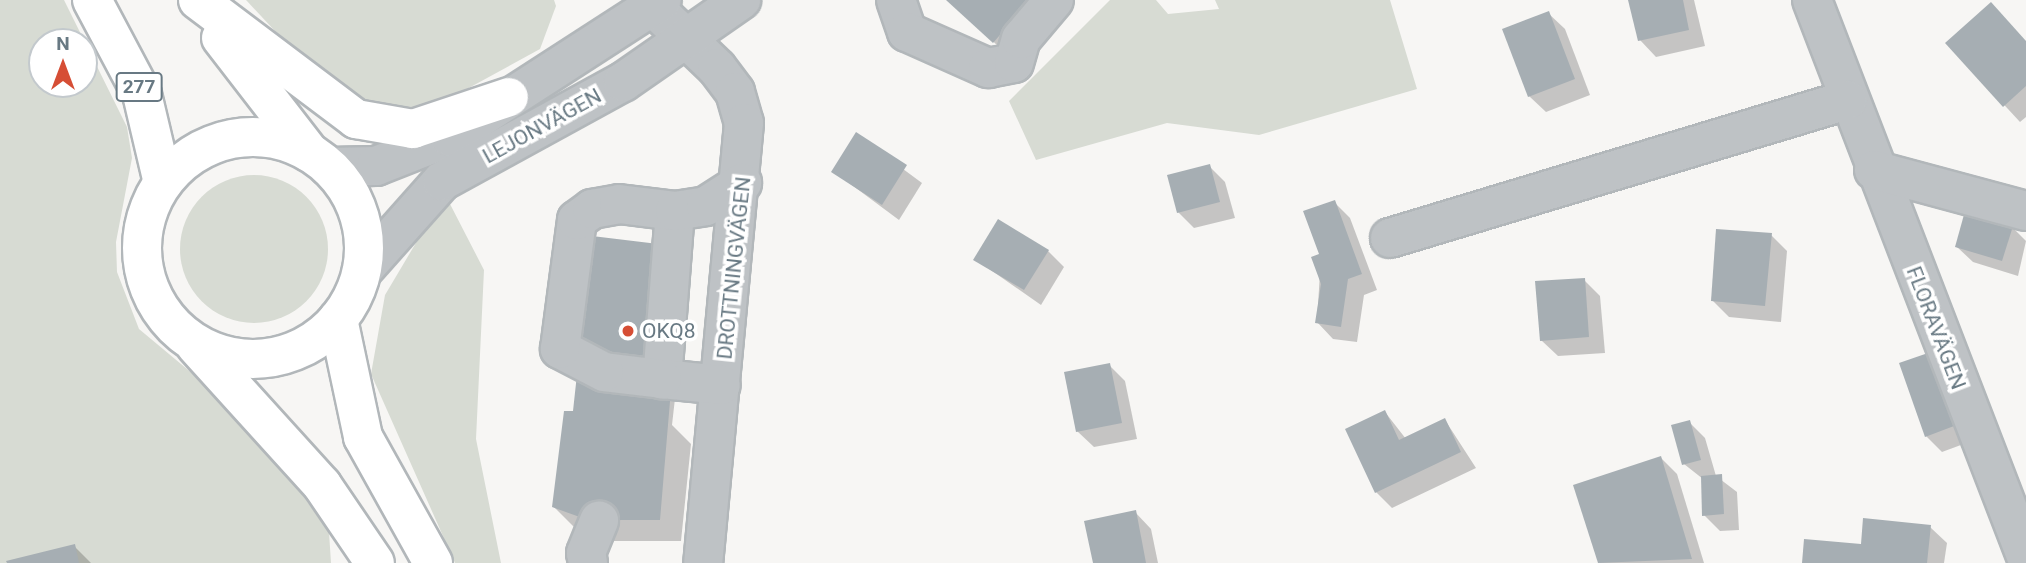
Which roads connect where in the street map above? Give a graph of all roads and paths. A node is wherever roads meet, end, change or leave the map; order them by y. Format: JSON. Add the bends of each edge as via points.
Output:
{"nodes":[{"id":1,"x":92,"y":0,"type":"edge"},
{"id":2,"x":192,"y":0,"type":"edge"},
{"id":3,"x":198,"y":0,"type":"edge"},
{"id":4,"x":741,"y":0,"type":"edge"},
{"id":5,"x":896,"y":0,"type":"edge"},
{"id":6,"x":1054,"y":0,"type":"edge"},
{"id":7,"x":1812,"y":0,"type":"edge"},
{"id":8,"x":654,"y":2,"type":"edge"},
{"id":9,"x":688,"y":39,"type":"junction"},
{"id":10,"x":509,"y":97,"type":"junction"},
{"id":11,"x":1848,"y":100,"type":"junction"},
{"id":12,"x":319,"y":160,"type":"junction"},
{"id":13,"x":1874,"y":170,"type":"junction"},
{"id":14,"x":163,"y":183,"type":"junction"},
{"id":15,"x":742,"y":183,"type":"junction"},
{"id":16,"x":676,"y":211,"type":"junction"},
{"id":17,"x":2026,"y":211,"type":"edge"},
{"id":18,"x":1390,"y":238,"type":"dead end"},
{"id":19,"x":362,"y":271,"type":"junction"},
{"id":20,"x":338,"y":319,"type":"junction"},
{"id":21,"x":190,"y":340,"type":"junction"},
{"id":22,"x":662,"y":379,"type":"junction"},
{"id":23,"x":721,"y":385,"type":"junction"},
{"id":24,"x":599,"y":521,"type":"dead end"},
{"id":25,"x":2026,"y":556,"type":"edge"},
{"id":26,"x":375,"y":563,"type":"edge"},
{"id":27,"x":433,"y":563,"type":"edge"},
{"id":28,"x":589,"y":563,"type":"edge"},
{"id":29,"x":703,"y":563,"type":"edge"}],
"edges":[{"from":1,"to":14,"type":"main road","number":"277","via":[[142,94]]},
{"from":2,"to":12,"type":"main road"},
{"from":3,"to":10,"type":"main road","via":[[356,119],[413,129]]},
{"from":4,"to":9,"type":"street","name":"LEJONVÄGEN"},
{"from":5,"to":6,"type":"street","via":[[907,32],[988,68],[1014,63],[1021,39]]},
{"from":7,"to":11,"type":"street","name":"FLORAVÄGEN"},
{"from":8,"to":9,"type":"street","name":"DROTTNINGVÄGEN"},
{"from":8,"to":10,"type":"street","name":"LEJONVÄGEN"},
{"from":9,"to":15,"type":"street","name":"DROTTNINGVÄGEN","via":[[735,92],[745,136]]},
{"from":9,"to":19,"type":"street","name":"LEJONVÄGEN","via":[[442,181]]},
{"from":10,"to":12,"type":"street","name":"LEJONVÄGEN","via":[[450,137],[402,159]]},
{"from":11,"to":13,"type":"street","name":"FLORAVÄGEN"},
{"from":11,"to":18,"type":"street"},
{"from":12,"to":14,"type":"main road","via":[[264,137],[226,140],[191,156]]},
{"from":12,"to":19,"type":"main road","via":[[360,217]]},
{"from":13,"to":17,"type":"street"},
{"from":13,"to":25,"type":"street","name":"FLORAVÄGEN"},
{"from":14,"to":21,"type":"main road","via":[[146,218],[143,267],[156,304]]},
{"from":15,"to":16,"type":"street","via":[[706,206]]},
{"from":15,"to":23,"type":"street","name":"DROTTNINGVÄGEN"},
{"from":16,"to":22,"type":"street"},
{"from":16,"to":22,"type":"street","via":[[619,204],[592,209],[578,220],[560,349],[604,373]]},
{"from":19,"to":20,"type":"main road"},
{"from":20,"to":21,"type":"main road","via":[[309,344],[273,357],[225,356]]},
{"from":20,"to":27,"type":"main road","via":[[363,437]]},
{"from":21,"to":26,"type":"main road","via":[[322,485]]},
{"from":22,"to":23,"type":"street"},
{"from":23,"to":29,"type":"street","name":"DROTTNINGVÄGEN"},
{"from":24,"to":28,"type":"street","via":[[586,554]]}]}
